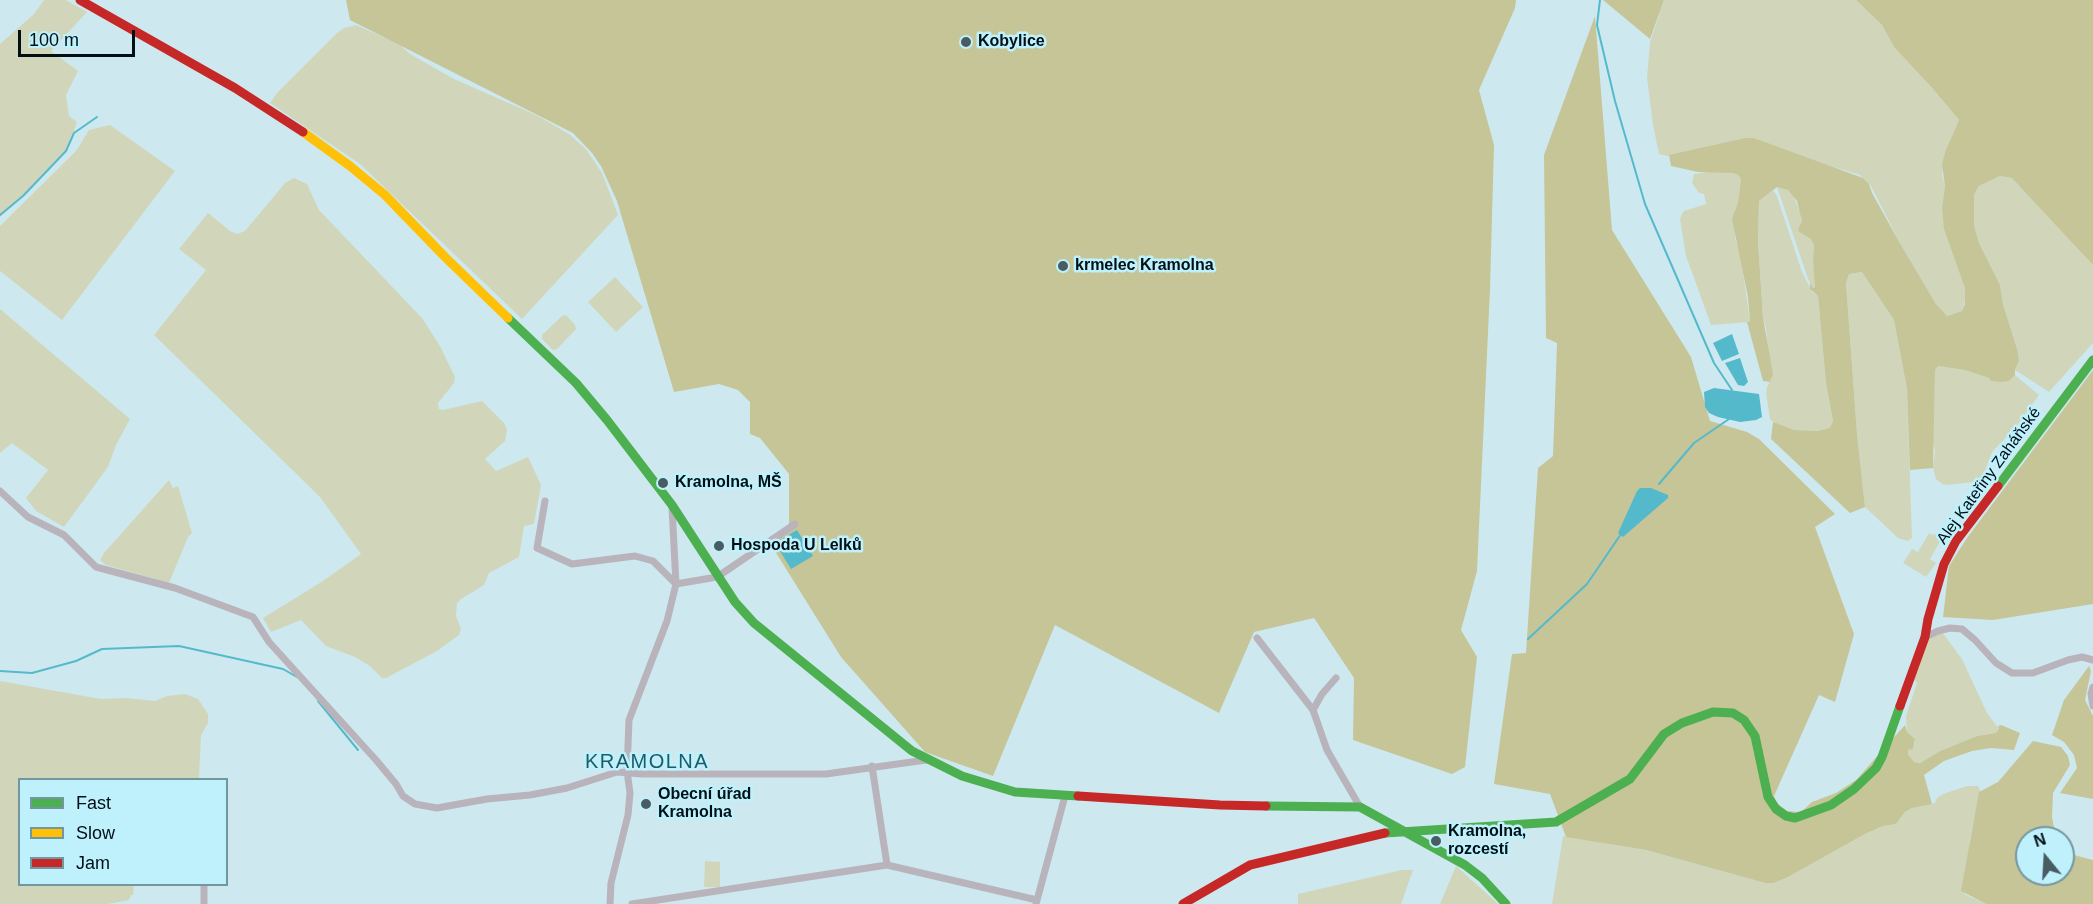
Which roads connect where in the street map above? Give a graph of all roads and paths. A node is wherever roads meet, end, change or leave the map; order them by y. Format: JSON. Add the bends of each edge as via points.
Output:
{"nodes":[{"id":1,"x":80,"y":0,"type":"edge"},
{"id":2,"x":2093,"y":360,"type":"edge"},
{"id":3,"x":0,"y":491,"type":"edge"},
{"id":4,"x":545,"y":501,"type":"dead end"},
{"id":5,"x":672,"y":505,"type":"junction"},
{"id":6,"x":795,"y":524,"type":"dead end"},
{"id":7,"x":717,"y":577,"type":"junction"},
{"id":8,"x":676,"y":584,"type":"junction"},
{"id":9,"x":1925,"y":637,"type":"junction"},
{"id":10,"x":1257,"y":638,"type":"dead end"},
{"id":11,"x":2093,"y":660,"type":"edge"},
{"id":12,"x":1336,"y":678,"type":"dead end"},
{"id":13,"x":2093,"y":687,"type":"edge"},
{"id":14,"x":2093,"y":706,"type":"edge"},
{"id":15,"x":1313,"y":710,"type":"junction"},
{"id":16,"x":926,"y":760,"type":"junction"},
{"id":17,"x":872,"y":766,"type":"junction"},
{"id":18,"x":627,"y":771,"type":"junction"},
{"id":19,"x":1065,"y":796,"type":"junction"},
{"id":20,"x":1360,"y":807,"type":"junction"},
{"id":21,"x":1406,"y":831,"type":"junction"},
{"id":22,"x":887,"y":865,"type":"junction"},
{"id":23,"x":204,"y":886,"type":"edge"},
{"id":24,"x":1036,"y":902,"type":"edge"},
{"id":25,"x":204,"y":904,"type":"edge"},
{"id":26,"x":610,"y":904,"type":"edge"},
{"id":27,"x":632,"y":904,"type":"edge"},
{"id":28,"x":1183,"y":904,"type":"edge"},
{"id":29,"x":1506,"y":904,"type":"edge"}],
"edges":[{"from":1,"to":5,"type":"street","via":[[235,88],[350,166],[385,195],[576,383]]},
{"from":2,"to":9,"type":"street","name":"Alej Kateřiny Zaháňské","via":[[1956,542],[1944,564]]},
{"from":3,"to":18,"type":"street","via":[[28,517],[64,535],[96,567],[175,588],[253,617],[269,642],[376,760],[403,796],[415,804],[438,808],[530,795]]},
{"from":4,"to":8,"type":"street","via":[[537,548],[572,564],[635,556],[653,561]]},
{"from":5,"to":7,"type":"street"},
{"from":5,"to":8,"type":"street"},
{"from":6,"to":7,"type":"street"},
{"from":7,"to":8,"type":"street"},
{"from":7,"to":16,"type":"street","via":[[754,623]]},
{"from":8,"to":18,"type":"street","via":[[667,621],[629,720]]},
{"from":9,"to":11,"type":"street","via":[[1950,628],[1962,629],[2012,674],[2033,673],[2082,657]]},
{"from":9,"to":21,"type":"street","name":"Alej Kateřiny Zaháňské","via":[[1876,768],[1854,789],[1816,812],[1795,818],[1776,809],[1768,797],[1755,736],[1744,720],[1733,713],[1713,712],[1664,734],[1630,779],[1556,822]]},
{"from":10,"to":15,"type":"street"},
{"from":12,"to":15,"type":"street"},
{"from":13,"to":14,"type":"street"},
{"from":15,"to":20,"type":"street","via":[[1327,750]]},
{"from":16,"to":17,"type":"street"},
{"from":16,"to":19,"type":"street","via":[[1015,792]]},
{"from":17,"to":18,"type":"street","via":[[826,774]]},
{"from":17,"to":22,"type":"street"},
{"from":18,"to":26,"type":"street","via":[[628,815],[611,883]]},
{"from":19,"to":20,"type":"street","via":[[1220,806]]},
{"from":19,"to":24,"type":"street"},
{"from":20,"to":21,"type":"street"},
{"from":21,"to":28,"type":"street","name":"Alej Kateřiny Zaháňské","via":[[1250,865]]},
{"from":21,"to":29,"type":"street","via":[[1465,865]]},
{"from":22,"to":24,"type":"street"},
{"from":22,"to":27,"type":"street"},
{"from":23,"to":25,"type":"street"}]}
